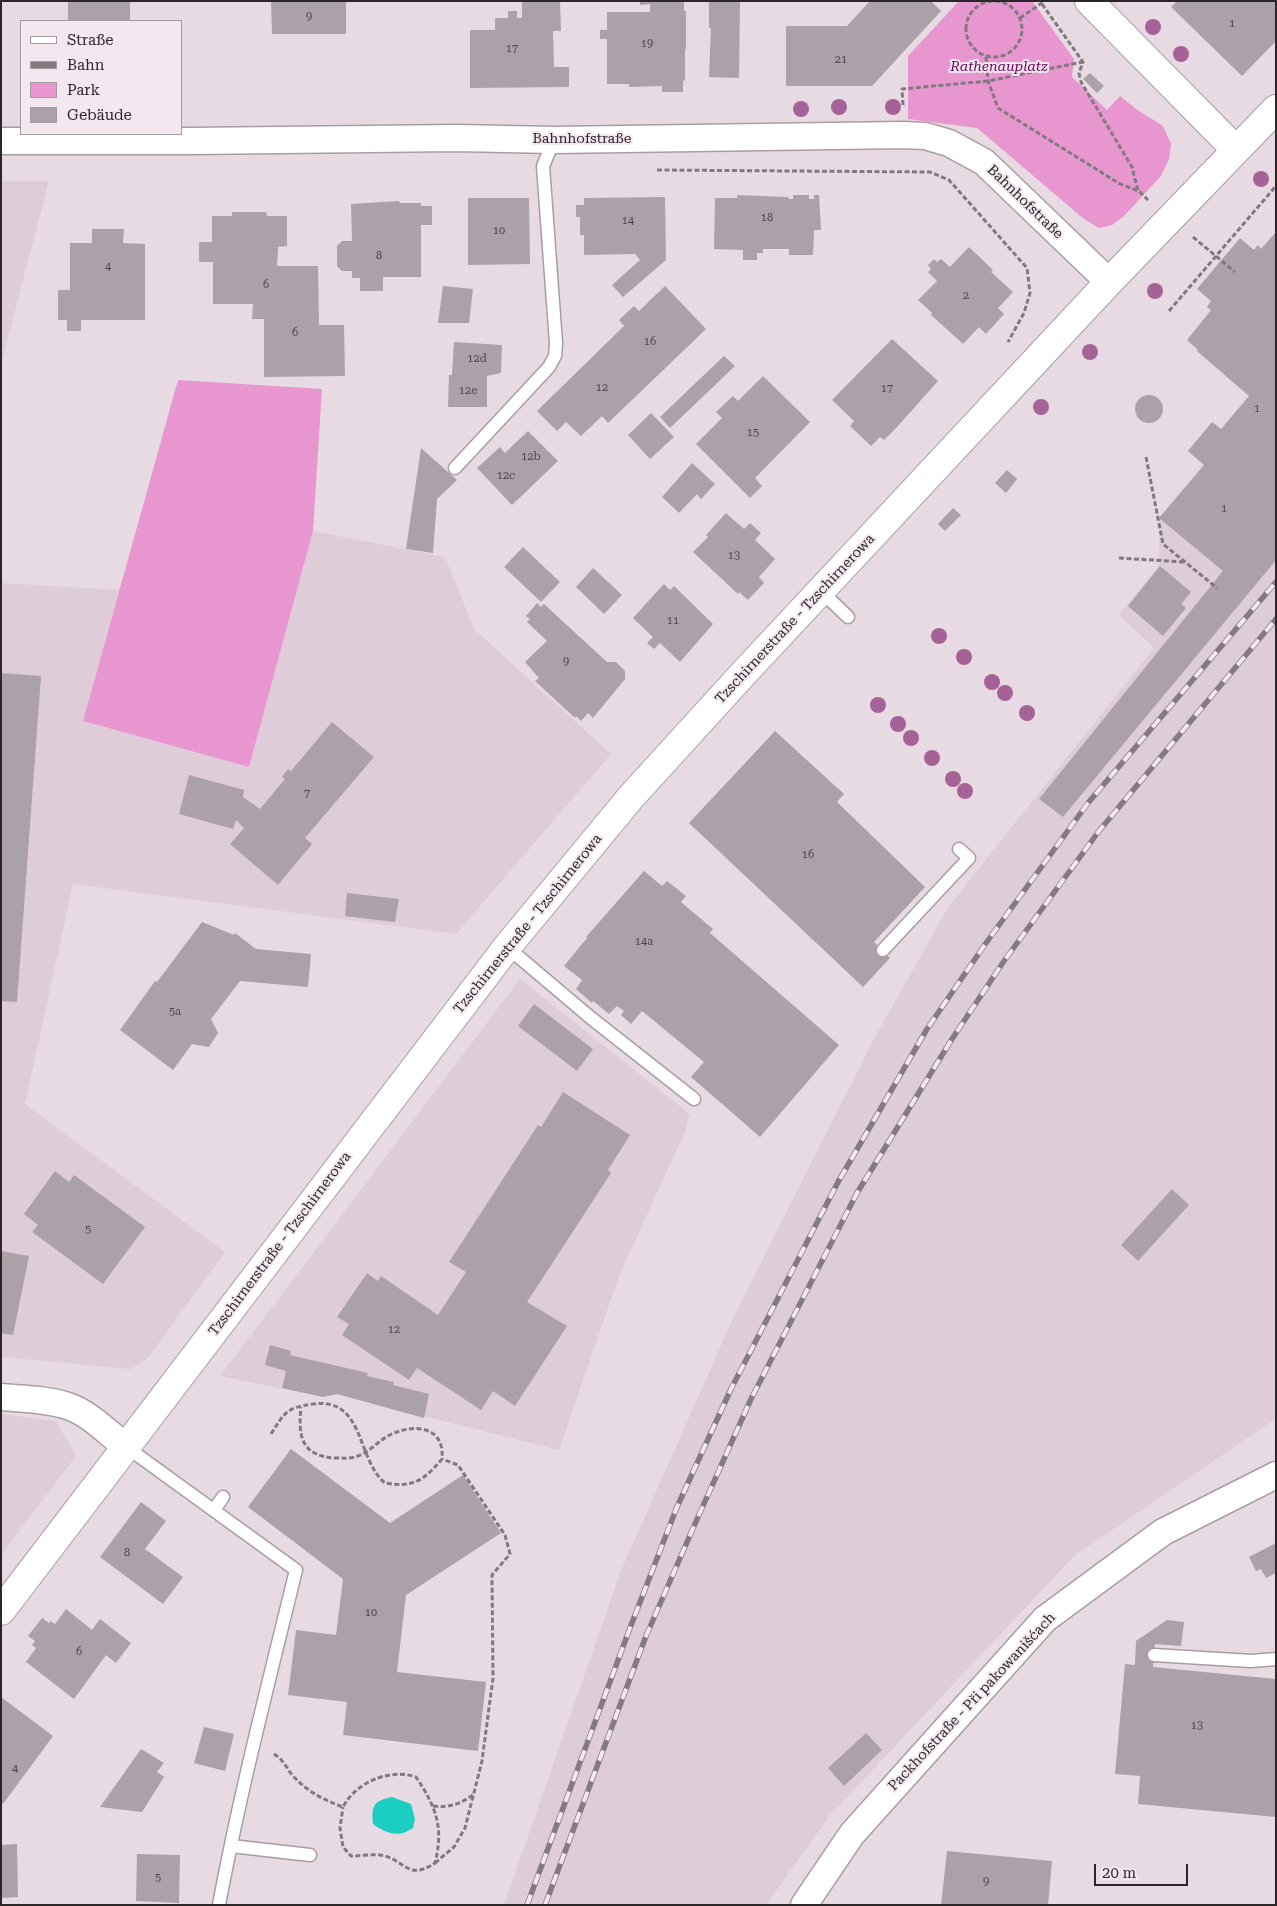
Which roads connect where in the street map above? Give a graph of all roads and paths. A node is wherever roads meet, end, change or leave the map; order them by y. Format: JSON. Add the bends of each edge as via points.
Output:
{"nodes":[{"id":1,"x":1088,"y":1,"type":"edge"},
{"id":2,"x":1044,"y":2,"type":"edge"},
{"id":3,"x":1020,"y":18,"type":"junction"},
{"id":4,"x":986,"y":57,"type":"junction"},
{"id":5,"x":1083,"y":62,"type":"junction"},
{"id":6,"x":988,"y":81,"type":"junction"},
{"id":7,"x":1276,"y":109,"type":"edge"},
{"id":8,"x":903,"y":134,"type":"junction"},
{"id":9,"x":554,"y":140,"type":"junction"},
{"id":10,"x":1,"y":141,"type":"edge"},
{"id":11,"x":1236,"y":150,"type":"junction"},
{"id":12,"x":651,"y":170,"type":"dead end"},
{"id":13,"x":1276,"y":186,"type":"edge"},
{"id":14,"x":1169,"y":218,"type":"junction"},
{"id":15,"x":1216,"y":256,"type":"junction"},
{"id":16,"x":1236,"y":272,"type":"dead end"},
{"id":17,"x":1109,"y":282,"type":"junction"},
{"id":18,"x":1169,"y":311,"type":"dead end"},
{"id":19,"x":1004,"y":347,"type":"dead end"},
{"id":20,"x":1146,"y":457,"type":"dead end"},
{"id":21,"x":455,"y":468,"type":"dead end"},
{"id":22,"x":1118,"y":558,"type":"dead end"},
{"id":23,"x":1185,"y":562,"type":"junction"},
{"id":24,"x":1217,"y":588,"type":"dead end"},
{"id":25,"x":821,"y":591,"type":"junction"},
{"id":26,"x":848,"y":617,"type":"dead end"},
{"id":27,"x":959,"y":849,"type":"dead end"},
{"id":28,"x":507,"y":947,"type":"junction"},
{"id":29,"x":882,"y":950,"type":"dead end"},
{"id":30,"x":694,"y":1100,"type":"dead end"},
{"id":31,"x":1,"y":1397,"type":"edge"},
{"id":32,"x":300,"y":1407,"type":"junction"},
{"id":33,"x":271,"y":1434,"type":"dead end"},
{"id":34,"x":125,"y":1446,"type":"junction"},
{"id":35,"x":366,"y":1452,"type":"junction"},
{"id":36,"x":442,"y":1459,"type":"junction"},
{"id":37,"x":1276,"y":1475,"type":"edge"},
{"id":38,"x":223,"y":1497,"type":"dead end"},
{"id":39,"x":214,"y":1510,"type":"junction"},
{"id":40,"x":1,"y":1611,"type":"edge"},
{"id":41,"x":1154,"y":1655,"type":"dead end"},
{"id":42,"x":1276,"y":1660,"type":"edge"},
{"id":43,"x":254,"y":1741,"type":"junction"},
{"id":44,"x":475,"y":1793,"type":"junction"},
{"id":45,"x":433,"y":1806,"type":"junction"},
{"id":46,"x":343,"y":1807,"type":"junction"},
{"id":47,"x":231,"y":1846,"type":"junction"},
{"id":48,"x":310,"y":1855,"type":"dead end"},
{"id":49,"x":435,"y":1863,"type":"junction"},
{"id":50,"x":219,"y":1905,"type":"edge"},
{"id":51,"x":804,"y":1905,"type":"edge"}],
"edges":[{"from":1,"to":11,"type":"street"},
{"from":2,"to":3,"type":"path"},
{"from":2,"to":5,"type":"path"},
{"from":3,"to":4,"type":"path","via":[[1023,27],[1018,45],[1004,56]]},
{"from":3,"to":4,"type":"path","via":[[1008,4],[999,1],[980,5],[973,11],[968,18],[967,37],[971,46]]},
{"from":4,"to":6,"type":"path"},
{"from":5,"to":6,"type":"path"},
{"from":5,"to":6,"type":"path","via":[[1079,73],[1081,82],[1132,167],[1138,192],[998,108]]},
{"from":6,"to":8,"type":"path","via":[[902,89]]},
{"from":7,"to":11,"type":"street","name":"Tzschirnerstraße - Tzschirnerowa"},
{"from":8,"to":9,"type":"street","name":"Bahnhofstraße"},
{"from":8,"to":17,"type":"street","name":"Bahnhofstraße","via":[[949,142],[984,162]]},
{"from":9,"to":10,"type":"street","name":"Bahnhofstraße"},
{"from":9,"to":21,"type":"lane","via":[[543,166],[555,356],[549,367]]},
{"from":11,"to":14,"type":"street","name":"Tzschirnerstraße - Tzschirnerowa"},
{"from":12,"to":19,"type":"path","via":[[930,172],[950,180],[1027,268],[1030,293],[1024,313]]},
{"from":13,"to":15,"type":"path"},
{"from":14,"to":15,"type":"path"},
{"from":14,"to":17,"type":"street","name":"Tzschirnerstraße - Tzschirnerowa"},
{"from":15,"to":16,"type":"path"},
{"from":15,"to":18,"type":"path"},
{"from":17,"to":25,"type":"street","name":"Tzschirnerstraße - Tzschirnerowa"},
{"from":20,"to":23,"type":"path","via":[[1163,544]]},
{"from":22,"to":23,"type":"path"},
{"from":23,"to":24,"type":"path"},
{"from":25,"to":26,"type":"lane"},
{"from":25,"to":28,"type":"street","name":"Tzschirnerstraße - Tzschirnerowa","via":[[631,798]]},
{"from":27,"to":29,"type":"lane","via":[[969,858]]},
{"from":28,"to":30,"type":"lane"},
{"from":28,"to":34,"type":"street","name":"Tzschirnerstraße - Tzschirnerowa"},
{"from":31,"to":34,"type":"street","via":[[70,1406]]},
{"from":32,"to":33,"type":"path","via":[[285,1412]]},
{"from":32,"to":35,"type":"path","via":[[326,1404],[341,1409],[353,1422]]},
{"from":32,"to":35,"type":"path","via":[[301,1437],[309,1450],[332,1458],[355,1457]]},
{"from":34,"to":39,"type":"lane"},
{"from":34,"to":40,"type":"street","name":"Tzschirnerstraße - Tzschirnerowa"},
{"from":35,"to":36,"type":"path","via":[[390,1435],[417,1428],[432,1432],[437,1437],[441,1442]]},
{"from":35,"to":36,"type":"path","via":[[375,1473],[385,1483],[396,1485],[422,1480]]},
{"from":36,"to":44,"type":"path","via":[[458,1464],[505,1535],[510,1554],[492,1575],[493,1678]]},
{"from":37,"to":51,"type":"street","name":"Packhofstraße - Při pakowanišćach","via":[[1162,1532],[1045,1618],[852,1834]]},
{"from":38,"to":39,"type":"lane"},
{"from":39,"to":43,"type":"lane","via":[[296,1570]]},
{"from":41,"to":42,"type":"lane"},
{"from":43,"to":46,"type":"path","via":[[283,1760],[306,1789]]},
{"from":43,"to":47,"type":"lane"},
{"from":44,"to":45,"type":"path","via":[[458,1804]]},
{"from":44,"to":49,"type":"path","via":[[465,1828],[454,1846]]},
{"from":45,"to":46,"type":"path","via":[[416,1776],[391,1773],[348,1797]]},
{"from":45,"to":49,"type":"path","via":[[439,1822]]},
{"from":46,"to":49,"type":"path","via":[[340,1828],[343,1847],[351,1856],[380,1855],[411,1870],[423,1871]]},
{"from":47,"to":48,"type":"lane"},
{"from":47,"to":50,"type":"lane"}]}
